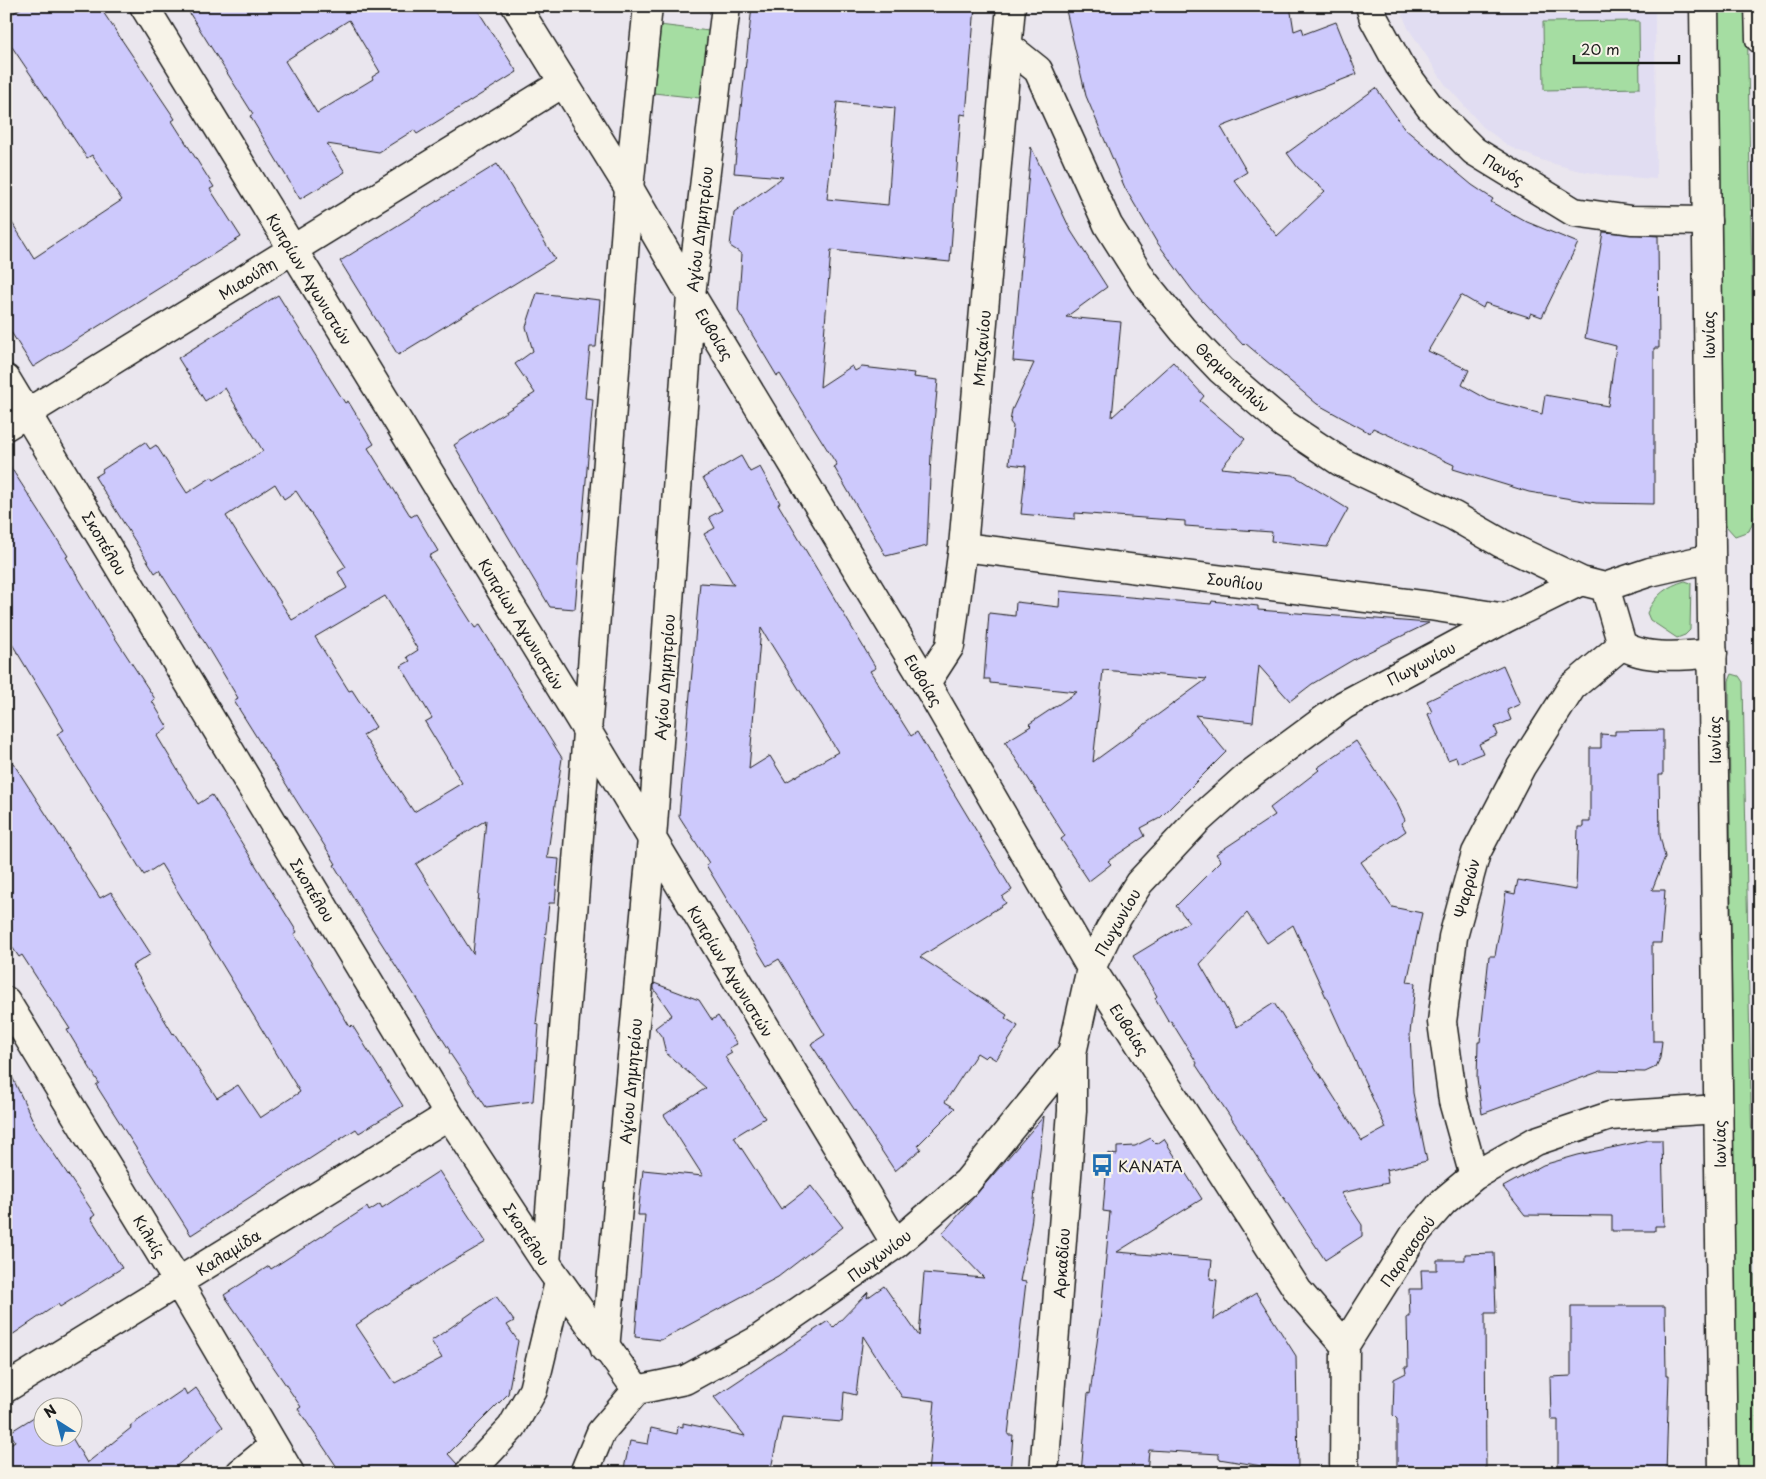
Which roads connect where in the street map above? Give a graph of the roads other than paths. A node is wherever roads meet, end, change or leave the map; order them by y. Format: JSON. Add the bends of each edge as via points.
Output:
{"nodes":[{"id":1,"x":144,"y":6,"type":"edge"},
{"id":2,"x":516,"y":6,"type":"edge"},
{"id":3,"x":648,"y":6,"type":"edge"},
{"id":4,"x":726,"y":6,"type":"edge"},
{"id":5,"x":1011,"y":6,"type":"edge"},
{"id":6,"x":1370,"y":6,"type":"edge"},
{"id":7,"x":1704,"y":6,"type":"edge"},
{"id":8,"x":1759,"y":6,"type":"edge"},
{"id":9,"x":1760,"y":39,"type":"edge"},
{"id":10,"x":1008,"y":46,"type":"junction"},
{"id":11,"x":563,"y":83,"type":"junction"},
{"id":12,"x":629,"y":188,"type":"junction"},
{"id":13,"x":1707,"y":221,"type":"junction"},
{"id":14,"x":293,"y":250,"type":"junction"},
{"id":15,"x":691,"y":295,"type":"junction"},
{"id":16,"x":6,"y":379,"type":"edge"},
{"id":17,"x":17,"y":420,"type":"edge"},
{"id":18,"x":963,"y":548,"type":"junction"},
{"id":19,"x":1711,"y":558,"type":"junction"},
{"id":20,"x":1593,"y":584,"type":"junction"},
{"id":21,"x":1506,"y":618,"type":"junction"},
{"id":22,"x":1622,"y":646,"type":"junction"},
{"id":23,"x":1713,"y":653,"type":"junction"},
{"id":24,"x":926,"y":683,"type":"junction"},
{"id":25,"x":586,"y":729,"type":"junction"},
{"id":26,"x":652,"y":839,"type":"junction"},
{"id":27,"x":1091,"y":968,"type":"junction"},
{"id":28,"x":6,"y":1001,"type":"edge"},
{"id":29,"x":1072,"y":1052,"type":"junction"},
{"id":30,"x":1718,"y":1109,"type":"junction"},
{"id":31,"x":449,"y":1115,"type":"junction"},
{"id":32,"x":1474,"y":1176,"type":"junction"},
{"id":33,"x":896,"y":1244,"type":"junction"},
{"id":34,"x":552,"y":1273,"type":"junction"},
{"id":35,"x":178,"y":1282,"type":"junction"},
{"id":36,"x":1345,"y":1345,"type":"junction"},
{"id":37,"x":605,"y":1348,"type":"junction"},
{"id":38,"x":6,"y":1388,"type":"edge"},
{"id":39,"x":638,"y":1390,"type":"junction"},
{"id":40,"x":273,"y":1446,"type":"junction"},
{"id":41,"x":240,"y":1473,"type":"edge"},
{"id":42,"x":290,"y":1473,"type":"edge"},
{"id":43,"x":469,"y":1473,"type":"edge"},
{"id":44,"x":584,"y":1473,"type":"edge"},
{"id":45,"x":1044,"y":1473,"type":"edge"},
{"id":46,"x":1344,"y":1473,"type":"edge"},
{"id":47,"x":1723,"y":1473,"type":"edge"}],
"edges":[{"from":1,"to":14,"type":"street","name":"Κυπρίων Αγωνιστών"},
{"from":2,"to":11,"type":"street","name":"Ευβοίας"},
{"from":3,"to":12,"type":"street"},
{"from":4,"to":15,"type":"street","name":"Αγίου Δημητρίου"},
{"from":5,"to":10,"type":"street","name":"Μπιζανίου"},
{"from":6,"to":13,"type":"street","name":"Πανός","via":[[1399,65],[1430,107],[1474,151],[1574,212],[1630,220]]},
{"from":7,"to":13,"type":"street","name":"Ιωνίας"},
{"from":8,"to":9,"type":"street"},
{"from":10,"to":18,"type":"street","name":"Μπιζανίου"},
{"from":10,"to":20,"type":"street","name":"Θερμοπυλών","via":[[1038,70],[1108,225],[1144,282],[1221,370],[1284,424],[1341,462],[1454,516],[1501,543]]},
{"from":11,"to":12,"type":"street","name":"Ευβοίας"},
{"from":11,"to":14,"type":"street","name":"Μιαούλη"},
{"from":12,"to":15,"type":"street","name":"Ευβοίας"},
{"from":12,"to":25,"type":"street"},
{"from":13,"to":19,"type":"street","name":"Ιωνίας"},
{"from":14,"to":17,"type":"street","name":"Μιαούλη"},
{"from":14,"to":25,"type":"street","name":"Κυπρίων Αγωνιστών"},
{"from":15,"to":24,"type":"street","name":"Ευβοίας"},
{"from":15,"to":26,"type":"street","name":"Αγίου Δημητρίου"},
{"from":16,"to":17,"type":"street","name":"Σκοπέλου"},
{"from":17,"to":31,"type":"street","name":"Σκοπέλου"},
{"from":18,"to":21,"type":"street","name":"Σουλίου"},
{"from":18,"to":24,"type":"street","name":"Μπιζανίου","via":[[950,646]]},
{"from":19,"to":20,"type":"street","name":"Πωγωνίου"},
{"from":19,"to":23,"type":"street","name":"Ιωνίας"},
{"from":20,"to":21,"type":"street","name":"Πωγωνίου"},
{"from":20,"to":22,"type":"street"},
{"from":21,"to":27,"type":"street","name":"Πωγωνίου","via":[[1344,705],[1246,778],[1197,821],[1140,883],[1110,929]]},
{"from":22,"to":23,"type":"street","via":[[1630,650],[1678,656]]},
{"from":22,"to":32,"type":"street","name":"Ψαρρών","via":[[1572,687],[1521,766],[1476,853],[1453,937],[1442,1022],[1453,1101]]},
{"from":23,"to":30,"type":"street","name":"Ιωνίας"},
{"from":24,"to":27,"type":"street","name":"Ευβοίας"},
{"from":25,"to":26,"type":"street","name":"Κυπρίων Αγωνιστών"},
{"from":25,"to":34,"type":"street"},
{"from":26,"to":33,"type":"street","name":"Κυπρίων Αγωνιστών"},
{"from":26,"to":37,"type":"street","name":"Αγίου Δημητρίου"},
{"from":27,"to":29,"type":"street","name":"Πωγωνίου"},
{"from":27,"to":36,"type":"street","name":"Ευβοίας","via":[[1298,1291]]},
{"from":28,"to":35,"type":"street","name":"Κιλκίς"},
{"from":29,"to":33,"type":"street","name":"Πωγωνίου","via":[[967,1182]]},
{"from":29,"to":45,"type":"street","name":"Αρκαδίου","via":[[1072,1111]]},
{"from":30,"to":32,"type":"street","name":"Παρνασσού","via":[[1610,1116],[1536,1141]]},
{"from":30,"to":47,"type":"street","name":"Ιωνίας"},
{"from":31,"to":34,"type":"street","name":"Σκοπέλου"},
{"from":31,"to":35,"type":"street","name":"Καλαμίδα"},
{"from":32,"to":36,"type":"street","name":"Παρνασσού","via":[[1444,1200],[1415,1234]]},
{"from":33,"to":39,"type":"street","name":"Πωγωνίου","via":[[756,1341],[685,1380]]},
{"from":34,"to":37,"type":"street","name":"Σκοπέλου"},
{"from":34,"to":43,"type":"street","via":[[533,1390],[512,1427]]},
{"from":35,"to":38,"type":"street","name":"Καλαμίδα"},
{"from":35,"to":40,"type":"street","name":"Κιλκίς"},
{"from":36,"to":46,"type":"street"},
{"from":37,"to":39,"type":"street","name":"Σκοπέλου"},
{"from":39,"to":44,"type":"street","via":[[602,1432]]},
{"from":40,"to":41,"type":"street"},
{"from":40,"to":42,"type":"street","name":"Κιλκίς"}]}
